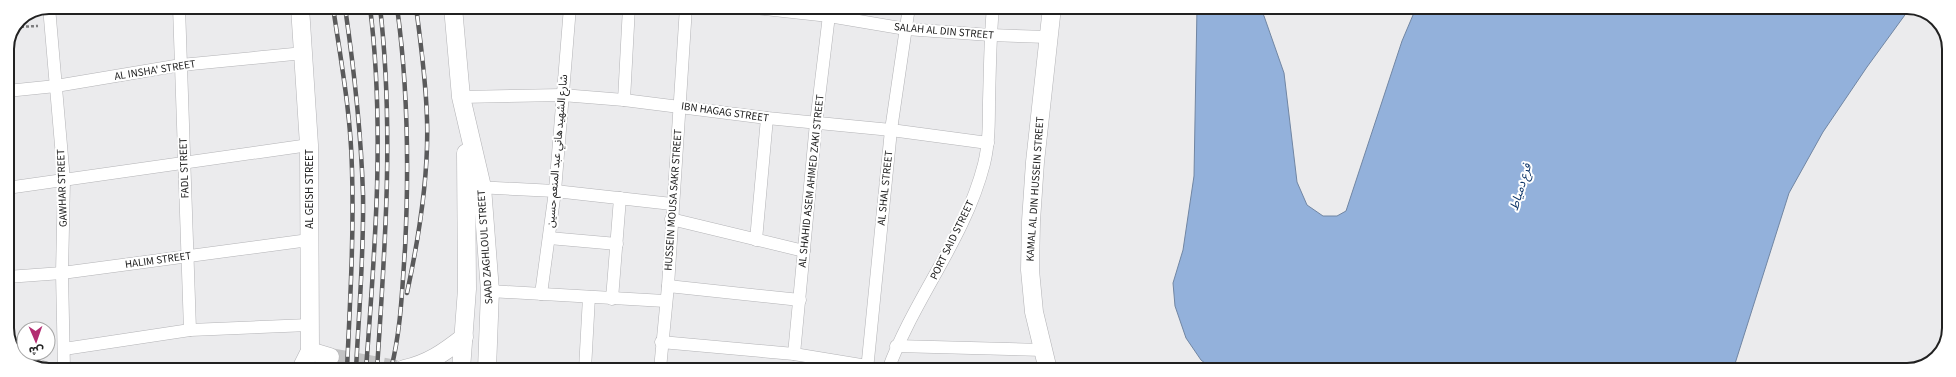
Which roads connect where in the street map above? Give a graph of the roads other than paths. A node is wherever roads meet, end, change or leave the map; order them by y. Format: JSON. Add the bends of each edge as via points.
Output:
{"nodes":[{"id":1,"x":50,"y":14,"type":"edge"},
{"id":2,"x":179,"y":14,"type":"edge"},
{"id":3,"x":301,"y":14,"type":"edge"},
{"id":4,"x":454,"y":14,"type":"edge"},
{"id":5,"x":569,"y":14,"type":"edge"},
{"id":6,"x":629,"y":14,"type":"edge"},
{"id":7,"x":686,"y":14,"type":"edge"},
{"id":8,"x":829,"y":14,"type":"edge"},
{"id":9,"x":839,"y":14,"type":"edge"},
{"id":10,"x":908,"y":14,"type":"edge"},
{"id":11,"x":992,"y":14,"type":"edge"},
{"id":12,"x":1051,"y":14,"type":"edge"},
{"id":13,"x":906,"y":28,"type":"junction"},
{"id":14,"x":990,"y":35,"type":"junction"},
{"id":15,"x":1047,"y":38,"type":"junction"},
{"id":16,"x":304,"y":53,"type":"junction"},
{"id":17,"x":181,"y":65,"type":"junction"},
{"id":18,"x":56,"y":86,"type":"junction"},
{"id":19,"x":14,"y":90,"type":"edge"},
{"id":20,"x":562,"y":95,"type":"junction"},
{"id":21,"x":461,"y":97,"type":"junction"},
{"id":22,"x":624,"y":100,"type":"junction"},
{"id":23,"x":680,"y":106,"type":"junction"},
{"id":24,"x":767,"y":118,"type":"junction"},
{"id":25,"x":816,"y":123,"type":"junction"},
{"id":26,"x":891,"y":130,"type":"junction"},
{"id":27,"x":988,"y":143,"type":"junction"},
{"id":28,"x":309,"y":145,"type":"junction"},
{"id":29,"x":183,"y":164,"type":"junction"},
{"id":30,"x":64,"y":180,"type":"junction"},
{"id":31,"x":14,"y":187,"type":"edge"},
{"id":32,"x":474,"y":187,"type":"junction"},
{"id":33,"x":555,"y":192,"type":"junction"},
{"id":34,"x":620,"y":198,"type":"junction"},
{"id":35,"x":672,"y":204,"type":"junction"},
{"id":36,"x":672,"y":218,"type":"junction"},
{"id":37,"x":549,"y":238,"type":"junction"},
{"id":38,"x":309,"y":240,"type":"junction"},
{"id":39,"x":756,"y":240,"type":"junction"},
{"id":40,"x":617,"y":244,"type":"junction"},
{"id":41,"x":804,"y":251,"type":"junction"},
{"id":42,"x":187,"y":256,"type":"junction"},
{"id":43,"x":62,"y":274,"type":"junction"},
{"id":44,"x":14,"y":276,"type":"edge"},
{"id":45,"x":668,"y":286,"type":"junction"},
{"id":46,"x":490,"y":292,"type":"junction"},
{"id":47,"x":541,"y":294,"type":"junction"},
{"id":48,"x":589,"y":297,"type":"junction"},
{"id":49,"x":612,"y":299,"type":"junction"},
{"id":50,"x":800,"y":300,"type":"junction"},
{"id":51,"x":665,"y":301,"type":"junction"},
{"id":52,"x":309,"y":324,"type":"junction"},
{"id":53,"x":190,"y":330,"type":"junction"},
{"id":54,"x":464,"y":337,"type":"junction"},
{"id":55,"x":661,"y":342,"type":"junction"},
{"id":56,"x":896,"y":346,"type":"junction"},
{"id":57,"x":64,"y":348,"type":"junction"},
{"id":58,"x":1043,"y":350,"type":"junction"},
{"id":59,"x":310,"y":351,"type":"junction"},
{"id":60,"x":794,"y":354,"type":"junction"},
{"id":61,"x":330,"y":357,"type":"tunnel mouth"},
{"id":62,"x":64,"y":363,"type":"edge"},
{"id":63,"x":306,"y":363,"type":"edge"},
{"id":64,"x":425,"y":363,"type":"edge"},
{"id":65,"x":462,"y":363,"type":"edge"},
{"id":66,"x":487,"y":363,"type":"edge"},
{"id":67,"x":585,"y":363,"type":"edge"},
{"id":68,"x":660,"y":363,"type":"edge"},
{"id":69,"x":841,"y":363,"type":"edge"},
{"id":70,"x":868,"y":363,"type":"edge"},
{"id":71,"x":890,"y":363,"type":"edge"},
{"id":72,"x":1046,"y":363,"type":"edge"}],
"edges":[{"from":1,"to":18,"type":"street","name":"GAWHAR STREET"},
{"from":2,"to":17,"type":"street","name":"FADL STREET"},
{"from":3,"to":16,"type":"main road","name":"AL GEISH STREET"},
{"from":4,"to":21,"type":"main road","name":"SAAD ZAGHLOUL STREET"},
{"from":5,"to":20,"type":"street","name":"شارع الشهيد هاني عبد المنعم حسين"},
{"from":6,"to":22,"type":"street"},
{"from":7,"to":23,"type":"street","name":"HUSSEIN MOUSA SAKR STREET"},
{"from":8,"to":25,"type":"street","name":"AL SHAHID ASEM AHMED ZAKI STREET"},
{"from":9,"to":13,"type":"street","name":"SALAH AL DIN STREET"},
{"from":10,"to":13,"type":"street","name":"AL SHAL STREET"},
{"from":11,"to":14,"type":"street","name":"PORT SAID STREET"},
{"from":12,"to":15,"type":"main road","name":"KAMAL AL DIN HUSSEIN STREET"},
{"from":13,"to":14,"type":"street","name":"SALAH AL DIN STREET"},
{"from":13,"to":26,"type":"street","name":"AL SHAL STREET"},
{"from":14,"to":15,"type":"street","name":"SALAH AL DIN STREET"},
{"from":14,"to":27,"type":"street","name":"PORT SAID STREET"},
{"from":15,"to":58,"type":"main road","name":"KAMAL AL DIN HUSSEIN STREET","via":[[1035,162],[1030,270],[1034,312]]},
{"from":16,"to":17,"type":"street","name":"AL INSHA' STREET"},
{"from":16,"to":28,"type":"main road","name":"AL GEISH STREET"},
{"from":17,"to":18,"type":"street","name":"AL INSHA' STREET"},
{"from":17,"to":29,"type":"street","name":"FADL STREET"},
{"from":18,"to":19,"type":"street","name":"AL INSHA' STREET"},
{"from":18,"to":30,"type":"street","name":"GAWHAR STREET"},
{"from":20,"to":21,"type":"street","name":"IBN HAGAG STREET"},
{"from":20,"to":22,"type":"street","name":"IBN HAGAG STREET"},
{"from":20,"to":33,"type":"street","name":"شارع الشهيد هاني عبد المنعم حسين"},
{"from":21,"to":32,"type":"main road","name":"SAAD ZAGHLOUL STREET"},
{"from":22,"to":23,"type":"street","name":"IBN HAGAG STREET"},
{"from":23,"to":24,"type":"street","name":"IBN HAGAG STREET"},
{"from":23,"to":35,"type":"street","name":"HUSSEIN MOUSA SAKR STREET"},
{"from":24,"to":25,"type":"street","name":"IBN HAGAG STREET"},
{"from":24,"to":39,"type":"street"},
{"from":25,"to":26,"type":"street","name":"IBN HAGAG STREET"},
{"from":25,"to":41,"type":"street","name":"AL SHAHID ASEM AHMED ZAKI STREET"},
{"from":26,"to":27,"type":"street","name":"IBN HAGAG STREET"},
{"from":26,"to":70,"type":"street","name":"AL SHAL STREET"},
{"from":27,"to":56,"type":"street","name":"PORT SAID STREET","via":[[974,197],[959,231]]},
{"from":28,"to":29,"type":"street"},
{"from":28,"to":38,"type":"main road","name":"AL GEISH STREET"},
{"from":29,"to":30,"type":"street"},
{"from":29,"to":42,"type":"street","name":"FADL STREET"},
{"from":30,"to":31,"type":"street"},
{"from":30,"to":43,"type":"street","name":"GAWHAR STREET"},
{"from":32,"to":33,"type":"street"},
{"from":32,"to":46,"type":"main road","name":"SAAD ZAGHLOUL STREET"},
{"from":32,"to":54,"type":"main road","name":"SAAD ZAGHLOUL STREET"},
{"from":33,"to":34,"type":"street"},
{"from":33,"to":37,"type":"street","name":"شارع الشهيد هاني عبد المنعم حسين"},
{"from":34,"to":35,"type":"street"},
{"from":34,"to":40,"type":"street"},
{"from":35,"to":36,"type":"street","name":"HUSSEIN MOUSA SAKR STREET"},
{"from":36,"to":39,"type":"street"},
{"from":36,"to":45,"type":"street","name":"HUSSEIN MOUSA SAKR STREET"},
{"from":37,"to":40,"type":"street"},
{"from":37,"to":47,"type":"street","name":"شارع الشهيد هاني عبد المنعم حسين"},
{"from":38,"to":42,"type":"street","name":"HALIM STREET"},
{"from":38,"to":52,"type":"main road","name":"AL GEISH STREET"},
{"from":39,"to":41,"type":"street"},
{"from":40,"to":49,"type":"street"},
{"from":41,"to":50,"type":"street","name":"AL SHAHID ASEM AHMED ZAKI STREET"},
{"from":42,"to":43,"type":"street","name":"HALIM STREET"},
{"from":42,"to":53,"type":"street","name":"FADL STREET"},
{"from":43,"to":44,"type":"street","name":"HALIM STREET"},
{"from":43,"to":57,"type":"street","name":"GAWHAR STREET"},
{"from":45,"to":50,"type":"street"},
{"from":45,"to":51,"type":"street","name":"HUSSEIN MOUSA SAKR STREET"},
{"from":46,"to":47,"type":"street"},
{"from":46,"to":66,"type":"main road","name":"SAAD ZAGHLOUL STREET"},
{"from":47,"to":48,"type":"street"},
{"from":48,"to":49,"type":"street"},
{"from":48,"to":67,"type":"street"},
{"from":49,"to":51,"type":"street"},
{"from":50,"to":60,"type":"street","name":"AL SHAHID ASEM AHMED ZAKI STREET"},
{"from":51,"to":55,"type":"street","name":"HUSSEIN MOUSA SAKR STREET"},
{"from":52,"to":53,"type":"street"},
{"from":52,"to":59,"type":"main road","name":"AL GEISH STREET"},
{"from":53,"to":57,"type":"street"},
{"from":54,"to":64,"type":"main road"},
{"from":54,"to":65,"type":"main road","name":"SAAD ZAGHLOUL STREET"},
{"from":55,"to":60,"type":"street"},
{"from":55,"to":68,"type":"street","name":"HUSSEIN MOUSA SAKR STREET"},
{"from":56,"to":58,"type":"street"},
{"from":56,"to":71,"type":"street","name":"PORT SAID STREET"},
{"from":57,"to":62,"type":"street","name":"GAWHAR STREET"},
{"from":58,"to":72,"type":"main road","name":"KAMAL AL DIN HUSSEIN STREET"},
{"from":59,"to":61,"type":"main road"},
{"from":59,"to":63,"type":"main road","name":"AL GEISH STREET"},
{"from":60,"to":69,"type":"street"}]}
